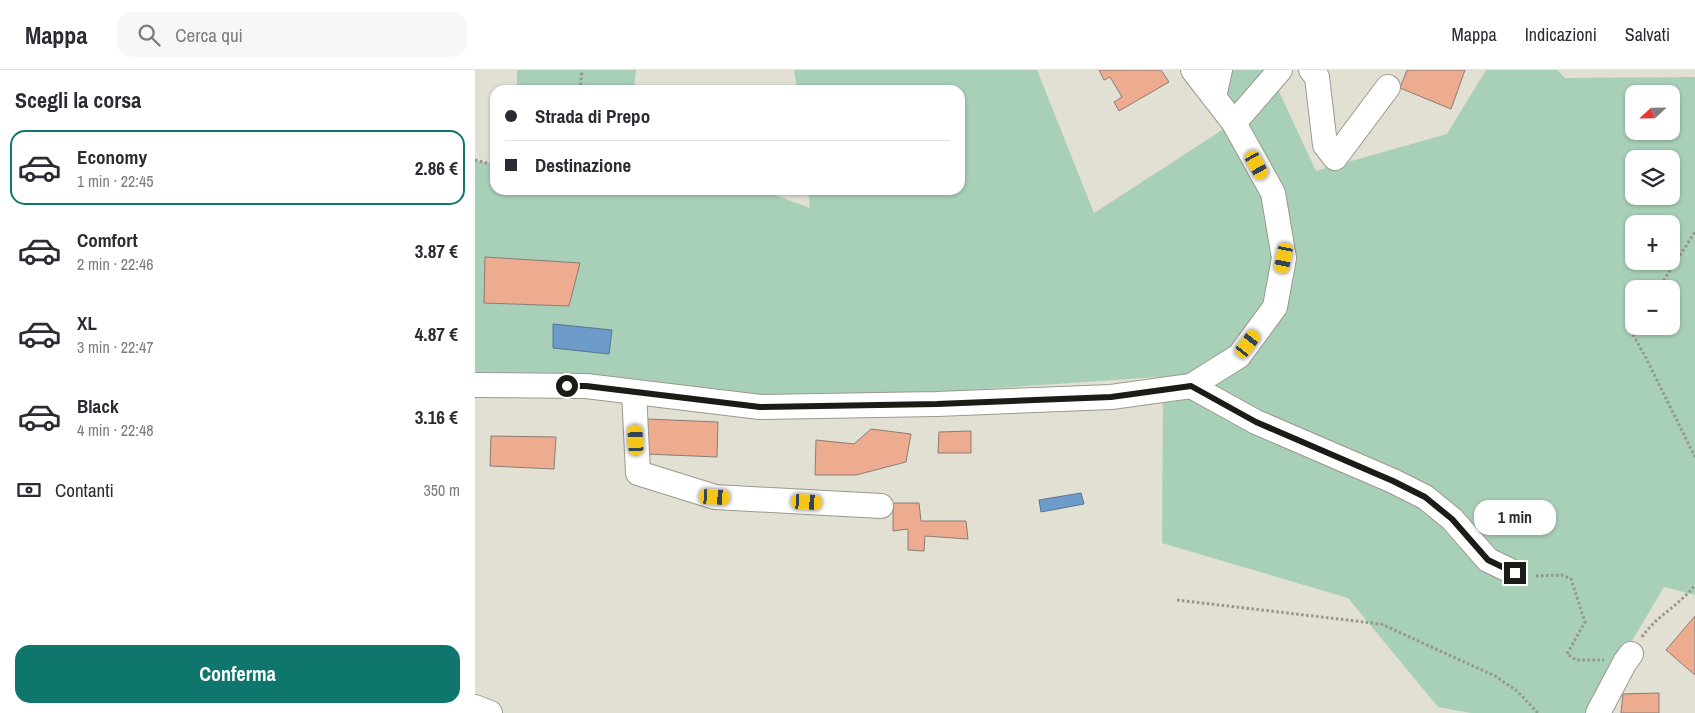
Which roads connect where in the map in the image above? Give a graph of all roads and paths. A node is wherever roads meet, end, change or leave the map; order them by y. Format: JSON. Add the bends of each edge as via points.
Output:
{"nodes":[{"id":1,"x":582,"y":70,"type":"edge"},
{"id":2,"x":1193,"y":70,"type":"edge"},
{"id":3,"x":1220,"y":70,"type":"edge"},
{"id":4,"x":1280,"y":70,"type":"edge"},
{"id":5,"x":1311,"y":70,"type":"edge"},
{"id":6,"x":580,"y":85,"type":"edge"},
{"id":7,"x":1388,"y":87,"type":"dead end"},
{"id":8,"x":1214,"y":97,"type":"junction"},
{"id":9,"x":1234,"y":122,"type":"junction"},
{"id":10,"x":475,"y":160,"type":"edge"},
{"id":11,"x":490,"y":163,"type":"edge"},
{"id":12,"x":1695,"y":232,"type":"edge"},
{"id":13,"x":1664,"y":280,"type":"edge"},
{"id":14,"x":1633,"y":335,"type":"edge"},
{"id":15,"x":475,"y":385,"type":"edge"},
{"id":16,"x":1191,"y":386,"type":"junction"},
{"id":17,"x":634,"y":392,"type":"junction"},
{"id":18,"x":1695,"y":457,"type":"edge"},
{"id":19,"x":881,"y":506,"type":"dead end"},
{"id":20,"x":1515,"y":573,"type":"joint"},
{"id":21,"x":1695,"y":585,"type":"edge"},
{"id":22,"x":1177,"y":600,"type":"dead end"},
{"id":23,"x":1628,"y":658,"type":"junction"},
{"id":24,"x":475,"y":707,"type":"edge"},
{"id":25,"x":490,"y":713,"type":"edge"},
{"id":26,"x":1538,"y":713,"type":"edge"},
{"id":27,"x":1599,"y":713,"type":"edge"}],
"edges":[{"from":1,"to":6,"type":"path"},
{"from":2,"to":8,"type":"street"},
{"from":3,"to":8,"type":"street"},
{"from":4,"to":9,"type":"street"},
{"from":5,"to":7,"type":"street","via":[[1317,77],[1325,145],[1335,158]]},
{"from":8,"to":9,"type":"street"},
{"from":9,"to":16,"type":"street","via":[[1273,193],[1284,258],[1275,307],[1239,356]]},
{"from":10,"to":11,"type":"path"},
{"from":12,"to":13,"type":"path"},
{"from":14,"to":18,"type":"path"},
{"from":15,"to":17,"type":"street","via":[[586,386]]},
{"from":16,"to":17,"type":"street","via":[[1111,397],[760,407]]},
{"from":16,"to":20,"type":"street","via":[[1256,422],[1425,497],[1452,519],[1488,560]]},
{"from":17,"to":19,"type":"street","via":[[638,473],[715,497]]},
{"from":20,"to":23,"type":"path","via":[[1562,575],[1571,580],[1585,622],[1567,654],[1576,660]]},
{"from":21,"to":23,"type":"path","via":[[1649,627]]},
{"from":22,"to":26,"type":"path","via":[[1381,624],[1495,676]]},
{"from":23,"to":27,"type":"street"},
{"from":24,"to":25,"type":"street"}]}
